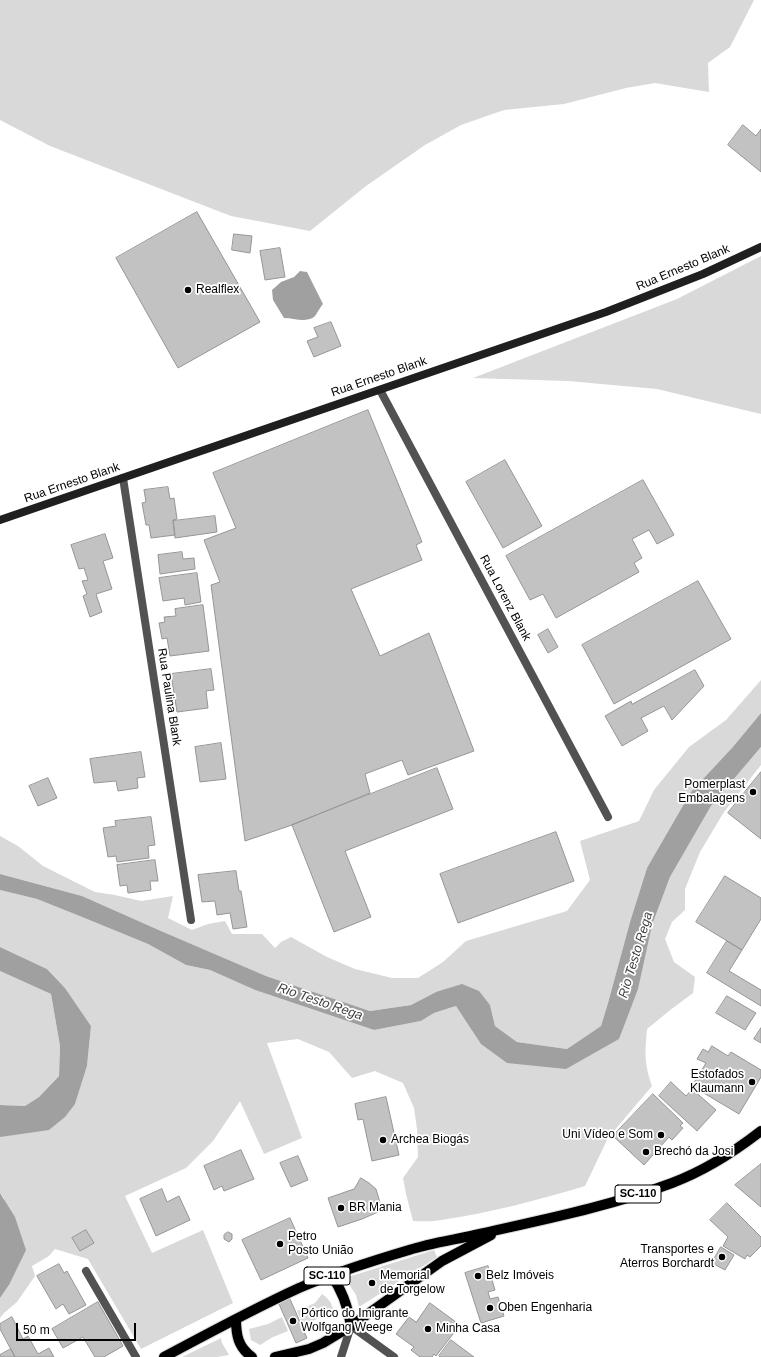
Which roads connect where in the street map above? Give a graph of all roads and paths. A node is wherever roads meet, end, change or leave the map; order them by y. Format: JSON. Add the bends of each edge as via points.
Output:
{"nodes":[{"id":1,"x":761,"y":247,"type":"edge"},
{"id":2,"x":380,"y":390,"type":"junction"},
{"id":3,"x":123,"y":478,"type":"junction"},
{"id":4,"x":0,"y":520,"type":"edge"},
{"id":5,"x":608,"y":818,"type":"dead end"},
{"id":6,"x":191,"y":920,"type":"dead end"},
{"id":7,"x":761,"y":1131,"type":"edge"},
{"id":8,"x":503,"y":1228,"type":"junction"},
{"id":9,"x":86,"y":1271,"type":"dead end"},
{"id":10,"x":331,"y":1275,"type":"junction"},
{"id":11,"x":236,"y":1319,"type":"junction"},
{"id":12,"x":352,"y":1326,"type":"junction"},
{"id":13,"x":136,"y":1357,"type":"edge"},
{"id":14,"x":164,"y":1357,"type":"edge"},
{"id":15,"x":252,"y":1357,"type":"edge"},
{"id":16,"x":275,"y":1357,"type":"edge"},
{"id":17,"x":340,"y":1357,"type":"edge"},
{"id":18,"x":394,"y":1357,"type":"edge"}],
"edges":[{"from":1,"to":2,"type":"street","name":"Rua Ernesto Blank","via":[[653,295]]},
{"from":2,"to":3,"type":"street","name":"Rua Ernesto Blank"},
{"from":2,"to":5,"type":"street","name":"Rua Lorenz Blank"},
{"from":3,"to":4,"type":"street","name":"Rua Ernesto Blank"},
{"from":3,"to":6,"type":"street","name":"Rua Paulina Blank"},
{"from":7,"to":8,"type":"main road","number":"SC-110","via":[[723,1157],[673,1182],[622,1200]]},
{"from":8,"to":10,"type":"main road","number":"SC-110","via":[[411,1249]]},
{"from":8,"to":12,"type":"main road","number":"SC-110","via":[[442,1261]]},
{"from":9,"to":13,"type":"street"},
{"from":10,"to":11,"type":"main road","number":"SC-110"},
{"from":10,"to":12,"type":"main road","via":[[342,1292]]},
{"from":11,"to":14,"type":"main road","number":"SC-110"},
{"from":11,"to":15,"type":"main road","via":[[239,1342],[245,1352]]},
{"from":12,"to":16,"type":"main road","number":"SC-110","via":[[309,1350]]},
{"from":12,"to":17,"type":"street"},
{"from":12,"to":18,"type":"street"}]}
